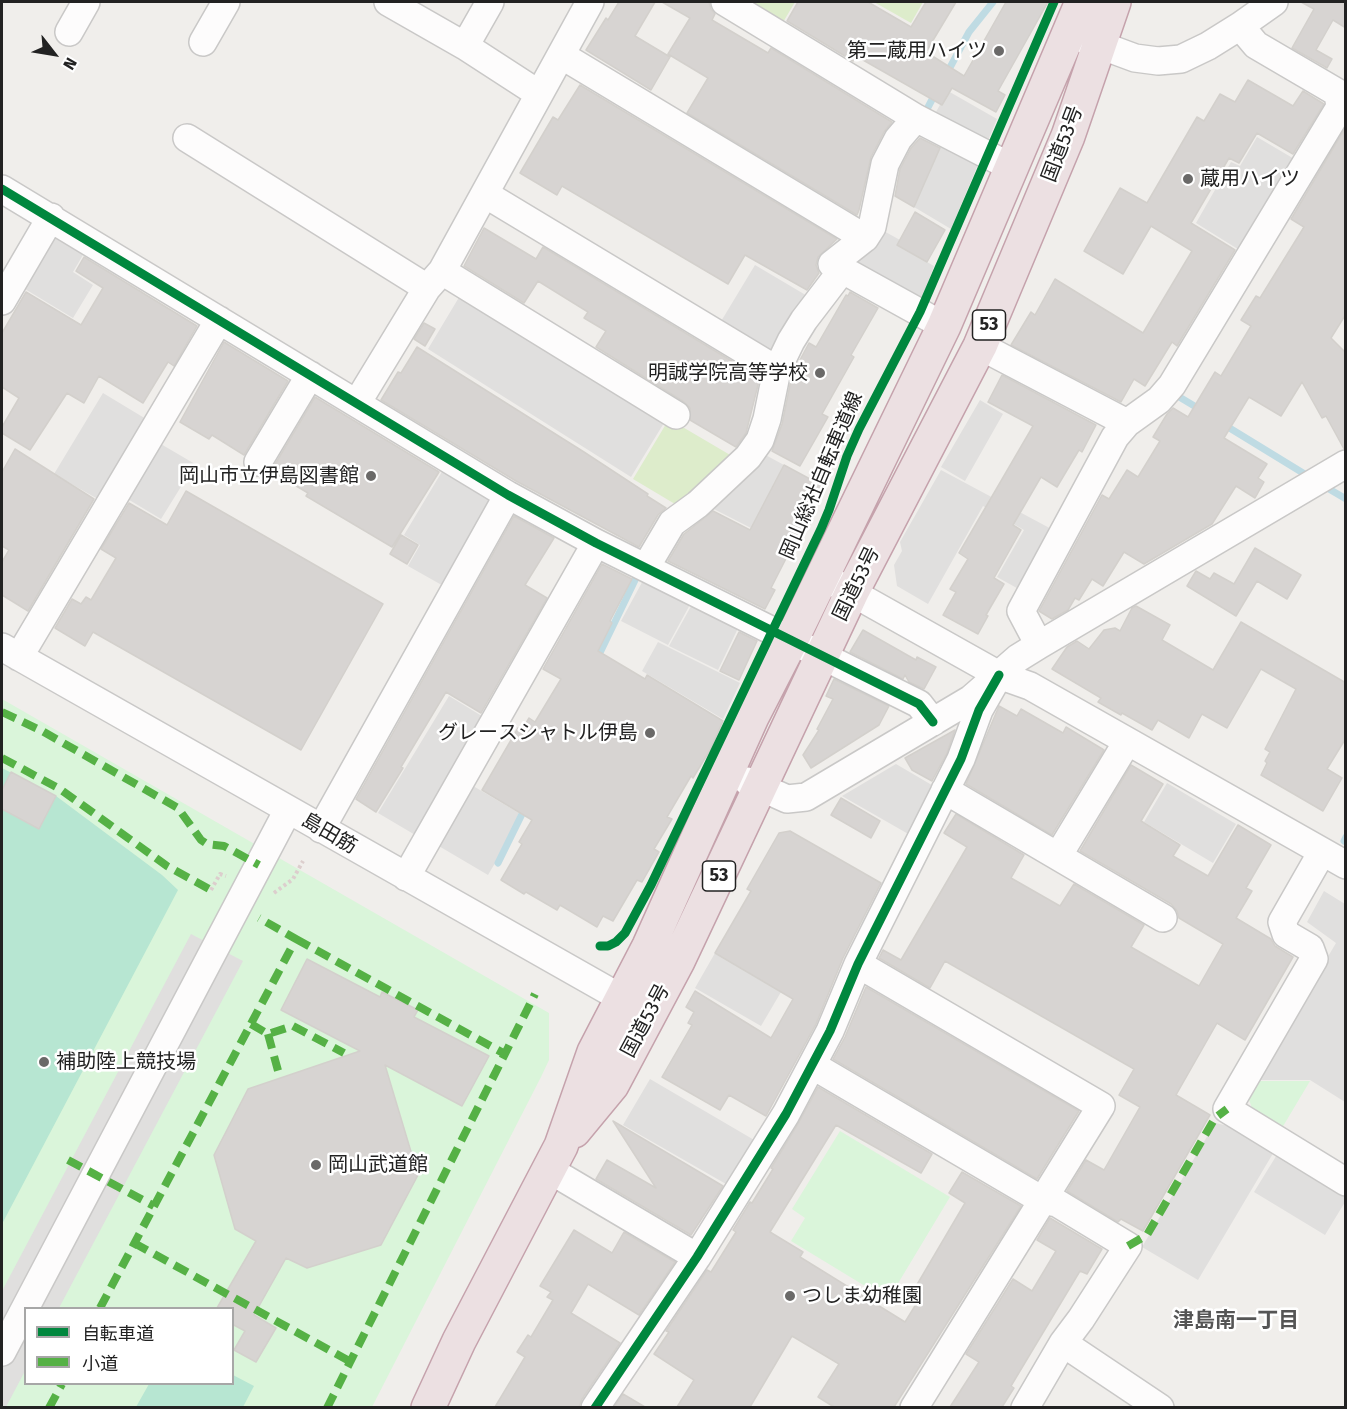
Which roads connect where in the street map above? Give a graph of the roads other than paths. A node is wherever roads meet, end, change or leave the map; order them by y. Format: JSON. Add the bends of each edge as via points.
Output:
{"nodes":[{"id":1,"x":86,"y":2,"type":"edge"},
{"id":2,"x":226,"y":2,"type":"edge"},
{"id":3,"x":388,"y":2,"type":"edge"},
{"id":4,"x":490,"y":2,"type":"edge"},
{"id":5,"x":590,"y":2,"type":"edge"},
{"id":6,"x":725,"y":2,"type":"edge"},
{"id":7,"x":1082,"y":2,"type":"edge"},
{"id":8,"x":1114,"y":2,"type":"edge"},
{"id":9,"x":1274,"y":2,"type":"edge"},
{"id":10,"x":1240,"y":26,"type":"junction"},
{"id":11,"x":69,"y":32,"type":"dead end"},
{"id":12,"x":1084,"y":39,"type":"junction"},
{"id":13,"x":203,"y":42,"type":"dead end"},
{"id":14,"x":465,"y":46,"type":"junction"},
{"id":15,"x":561,"y":55,"type":"junction"},
{"id":16,"x":539,"y":94,"type":"junction"},
{"id":17,"x":1343,"y":109,"type":"edge"},
{"id":18,"x":916,"y":118,"type":"junction"},
{"id":19,"x":187,"y":138,"type":"dead end"},
{"id":20,"x":1011,"y":167,"type":"junction"},
{"id":21,"x":1051,"y":178,"type":"junction"},
{"id":22,"x":2,"y":189,"type":"edge"},
{"id":23,"x":485,"y":194,"type":"junction"},
{"id":24,"x":51,"y":217,"type":"junction"},
{"id":25,"x":865,"y":238,"type":"junction"},
{"id":26,"x":843,"y":269,"type":"junction"},
{"id":27,"x":435,"y":280,"type":"junction"},
{"id":28,"x":2,"y":301,"type":"edge"},
{"id":29,"x":219,"y":320,"type":"junction"},
{"id":30,"x":944,"y":326,"type":"junction"},
{"id":31,"x":980,"y":346,"type":"junction"},
{"id":32,"x":777,"y":370,"type":"junction"},
{"id":33,"x":310,"y":375,"type":"junction"},
{"id":34,"x":357,"y":403,"type":"junction"},
{"id":35,"x":676,"y":415,"type":"dead end"},
{"id":36,"x":1127,"y":423,"type":"junction"},
{"id":37,"x":258,"y":462,"type":"dead end"},
{"id":38,"x":1346,"y":465,"type":"edge"},
{"id":39,"x":508,"y":495,"type":"junction"},
{"id":40,"x":596,"y":543,"type":"junction"},
{"id":41,"x":646,"y":567,"type":"junction"},
{"id":42,"x":839,"y":585,"type":"junction"},
{"id":43,"x":1039,"y":645,"type":"junction"},
{"id":44,"x":808,"y":649,"type":"junction"},
{"id":45,"x":10,"y":652,"type":"edge"},
{"id":46,"x":999,"y":675,"type":"junction"},
{"id":47,"x":933,"y":722,"type":"junction"},
{"id":48,"x":1127,"y":742,"type":"junction"},
{"id":49,"x":754,"y":784,"type":"junction"},
{"id":50,"x":945,"y":790,"type":"junction"},
{"id":51,"x":288,"y":810,"type":"junction"},
{"id":52,"x":321,"y":829,"type":"junction"},
{"id":53,"x":1322,"y":852,"type":"junction"},
{"id":54,"x":1058,"y":856,"type":"junction"},
{"id":55,"x":1346,"y":865,"type":"edge"},
{"id":56,"x":406,"y":877,"type":"junction"},
{"id":57,"x":1162,"y":918,"type":"dead end"},
{"id":58,"x":858,"y":964,"type":"junction"},
{"id":59,"x":621,"y":998,"type":"junction"},
{"id":60,"x":639,"y":1034,"type":"junction"},
{"id":61,"x":812,"y":1065,"type":"junction"},
{"id":62,"x":555,"y":1158,"type":"junction"},
{"id":63,"x":1346,"y":1182,"type":"edge"},
{"id":64,"x":1042,"y":1200,"type":"junction"},
{"id":65,"x":697,"y":1257,"type":"junction"},
{"id":66,"x":26,"y":1307,"type":"edge"},
{"id":67,"x":24,"y":1310,"type":"edge"},
{"id":68,"x":1063,"y":1343,"type":"junction"},
{"id":69,"x":2,"y":1352,"type":"edge"},
{"id":70,"x":428,"y":1407,"type":"edge"},
{"id":71,"x":595,"y":1407,"type":"edge"},
{"id":72,"x":914,"y":1407,"type":"edge"},
{"id":73,"x":1025,"y":1407,"type":"edge"},
{"id":74,"x":1160,"y":1407,"type":"edge"}],
"edges":[{"from":1,"to":11,"type":"street"},
{"from":2,"to":13,"type":"street"},
{"from":3,"to":14,"type":"street"},
{"from":4,"to":14,"type":"street"},
{"from":5,"to":15,"type":"street"},
{"from":6,"to":18,"type":"street"},
{"from":7,"to":12,"type":"highway","name":"国道53号","number":"53"},
{"from":8,"to":12,"type":"highway","name":"国道53号","number":"53"},
{"from":9,"to":10,"type":"street"},
{"from":10,"to":12,"type":"street","via":[[1181,59],[1158,61],[1135,58]]},
{"from":10,"to":17,"type":"street","via":[[1256,45],[1338,93]]},
{"from":12,"to":20,"type":"highway","name":"国道53号","number":"53"},
{"from":12,"to":21,"type":"highway","name":"国道53号","number":"53","via":[[1068,136]]},
{"from":14,"to":16,"type":"street"},
{"from":15,"to":16,"type":"street"},
{"from":15,"to":25,"type":"street"},
{"from":16,"to":23,"type":"street"},
{"from":17,"to":36,"type":"street","via":[[1172,385],[1159,400]]},
{"from":18,"to":20,"type":"street"},
{"from":18,"to":25,"type":"street","via":[[898,139],[885,164],[872,227]]},
{"from":19,"to":27,"type":"street"},
{"from":20,"to":30,"type":"highway","name":"国道53号","number":"53"},
{"from":21,"to":31,"type":"highway","name":"国道53号","number":"53"},
{"from":21,"to":42,"type":"highway","number":"53","via":[[1023,214],[950,376]]},
{"from":22,"to":24,"type":"street"},
{"from":23,"to":27,"type":"street"},
{"from":23,"to":32,"type":"street"},
{"from":24,"to":28,"type":"street"},
{"from":24,"to":29,"type":"street"},
{"from":25,"to":26,"type":"street","via":[[832,264]]},
{"from":26,"to":30,"type":"street"},
{"from":26,"to":32,"type":"street","via":[[790,341]]},
{"from":27,"to":34,"type":"street"},
{"from":27,"to":35,"type":"street"},
{"from":29,"to":33,"type":"street"},
{"from":29,"to":45,"type":"street"},
{"from":30,"to":42,"type":"highway","name":"国道53号","number":"53"},
{"from":31,"to":36,"type":"street"},
{"from":31,"to":42,"type":"highway","name":"国道53号","number":"53"},
{"from":32,"to":41,"type":"street","via":[[760,440],[748,457],[672,523]]},
{"from":33,"to":34,"type":"street"},
{"from":33,"to":37,"type":"street"},
{"from":34,"to":39,"type":"street"},
{"from":36,"to":43,"type":"street","via":[[1115,437],[1021,611]]},
{"from":38,"to":43,"type":"street"},
{"from":39,"to":40,"type":"street"},
{"from":39,"to":52,"type":"street"},
{"from":40,"to":41,"type":"street"},
{"from":40,"to":56,"type":"street"},
{"from":41,"to":44,"type":"street"},
{"from":42,"to":44,"type":"highway","name":"国道53号","number":"53"},
{"from":42,"to":46,"type":"street"},
{"from":43,"to":46,"type":"street"},
{"from":44,"to":47,"type":"street","via":[[919,705]]},
{"from":44,"to":49,"type":"highway","number":"53"},
{"from":44,"to":59,"type":"highway","name":"国道53号","number":"53","via":[[752,717],[649,946]]},
{"from":45,"to":51,"type":"street","name":"島田筋"},
{"from":46,"to":47,"type":"street","via":[[971,699]]},
{"from":46,"to":48,"type":"street","via":[[1030,686]]},
{"from":46,"to":50,"type":"street"},
{"from":47,"to":49,"type":"street","via":[[806,798],[787,799]]},
{"from":48,"to":53,"type":"street"},
{"from":48,"to":54,"type":"street"},
{"from":49,"to":59,"type":"highway","number":"53","via":[[646,986],[636,995]]},
{"from":49,"to":60,"type":"highway","name":"国道53号","number":"53","via":[[685,948]]},
{"from":50,"to":54,"type":"street"},
{"from":50,"to":58,"type":"street"},
{"from":51,"to":52,"type":"street","name":"島田筋"},
{"from":51,"to":66,"type":"street"},
{"from":52,"to":56,"type":"street","name":"島田筋"},
{"from":53,"to":55,"type":"street"},
{"from":53,"to":63,"type":"street","via":[[1281,922],[1286,934],[1310,948],[1314,959],[1227,1109]]},
{"from":54,"to":57,"type":"street"},
{"from":56,"to":59,"type":"street","name":"島田筋"},
{"from":58,"to":61,"type":"street"},
{"from":58,"to":64,"type":"street","via":[[1101,1106]]},
{"from":59,"to":60,"type":"street","name":"島田筋","via":[[635,1015]]},
{"from":59,"to":62,"type":"highway","name":"国道53号","number":"53","via":[[594,1052]]},
{"from":60,"to":62,"type":"highway","name":"国道53号","number":"53","via":[[612,1085]]},
{"from":61,"to":64,"type":"street"},
{"from":61,"to":65,"type":"street"},
{"from":62,"to":65,"type":"street"},
{"from":62,"to":70,"type":"highway","name":"国道53号","number":"53"},
{"from":64,"to":68,"type":"street","via":[[1057,1203],[1128,1246]]},
{"from":64,"to":72,"type":"street"},
{"from":65,"to":71,"type":"street"},
{"from":67,"to":69,"type":"street"},
{"from":68,"to":73,"type":"street"},
{"from":68,"to":74,"type":"street"}]}
